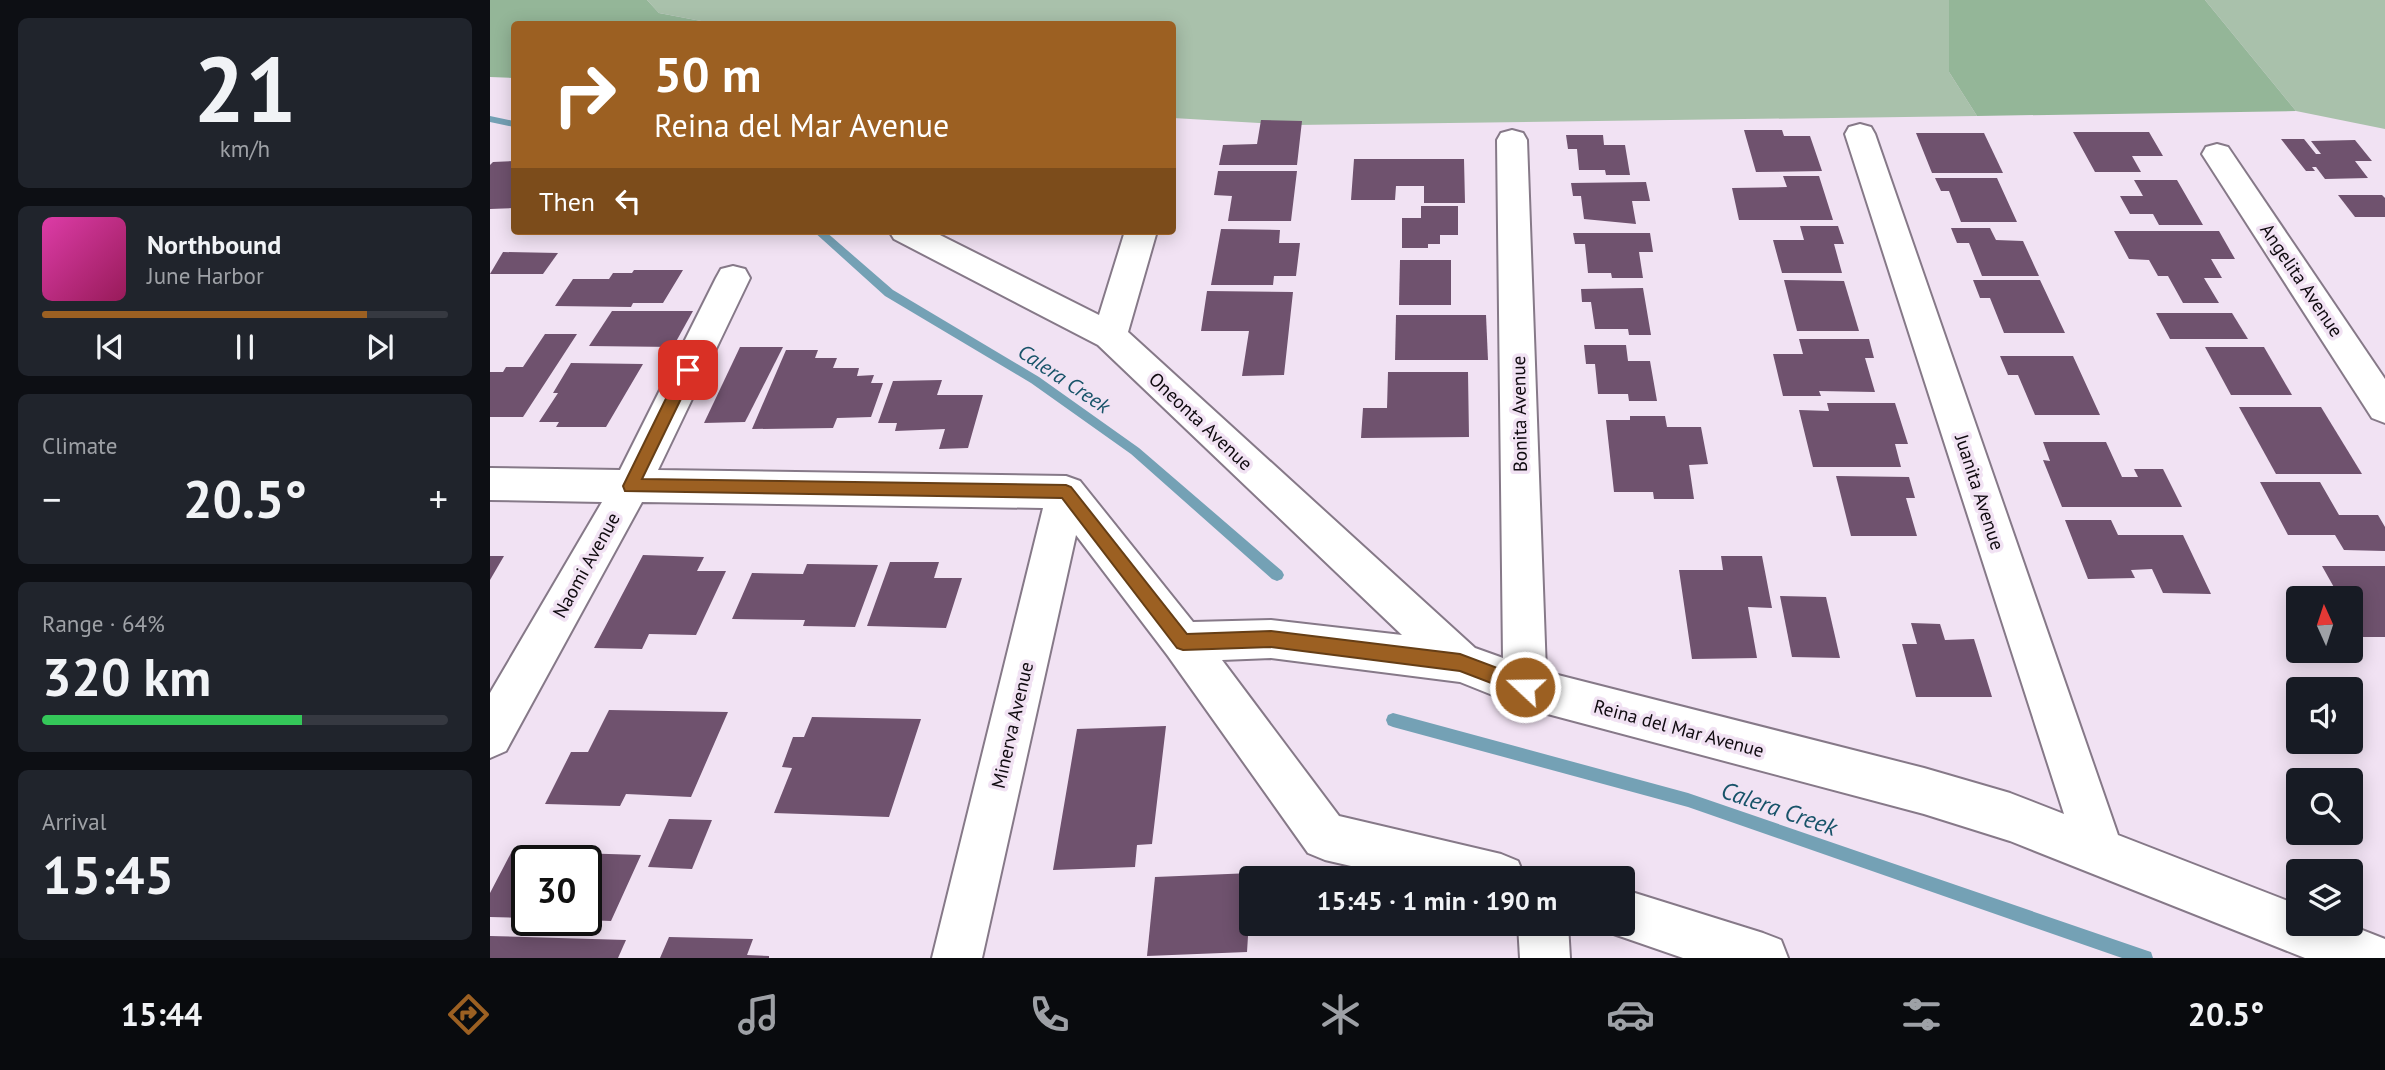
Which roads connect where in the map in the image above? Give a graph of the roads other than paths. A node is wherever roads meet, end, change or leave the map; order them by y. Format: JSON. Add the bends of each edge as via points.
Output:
{"nodes":[{"id":1,"x":1860,"y":134,"type":"dead end"},
{"id":2,"x":1512,"y":140,"type":"dead end"},
{"id":3,"x":2217,"y":154,"type":"dead end"},
{"id":4,"x":913,"y":235,"type":"edge"},
{"id":5,"x":1140,"y":235,"type":"edge"},
{"id":6,"x":733,"y":278,"type":"dead end"},
{"id":7,"x":1110,"y":336,"type":"junction"},
{"id":8,"x":2385,"y":408,"type":"edge"},
{"id":9,"x":490,"y":484,"type":"edge"},
{"id":10,"x":631,"y":486,"type":"junction"},
{"id":11,"x":1066,"y":492,"type":"junction"},
{"id":12,"x":1183,"y":642,"type":"junction"},
{"id":13,"x":1460,"y":663,"type":"junction"},
{"id":14,"x":1525,"y":687,"type":"junction"},
{"id":15,"x":490,"y":736,"type":"edge"},
{"id":16,"x":2099,"y":850,"type":"junction"},
{"id":17,"x":1451,"y":866,"type":"edge"},
{"id":18,"x":1635,"y":918,"type":"edge"},
{"id":19,"x":1544,"y":936,"type":"edge"},
{"id":20,"x":957,"y":958,"type":"edge"},
{"id":21,"x":1545,"y":958,"type":"edge"},
{"id":22,"x":1763,"y":958,"type":"edge"},
{"id":23,"x":2369,"y":958,"type":"edge"}],
"edges":[{"from":1,"to":16,"type":"street","name":"Juanita Avenue"},
{"from":2,"to":14,"type":"street","name":"Bonita Avenue"},
{"from":3,"to":8,"type":"street","name":"Angelita Avenue"},
{"from":4,"to":7,"type":"street","name":"Oneonta Avenue"},
{"from":5,"to":7,"type":"street"},
{"from":6,"to":10,"type":"street","name":"Naomi Avenue"},
{"from":7,"to":13,"type":"street","name":"Oneonta Avenue"},
{"from":9,"to":10,"type":"street"},
{"from":10,"to":11,"type":"street"},
{"from":10,"to":15,"type":"street","name":"Naomi Avenue"},
{"from":11,"to":12,"type":"street"},
{"from":11,"to":20,"type":"street","name":"Minerva Avenue"},
{"from":12,"to":13,"type":"street","name":"Reina del Mar Avenue","via":[[1271,639]]},
{"from":12,"to":17,"type":"street","via":[[1325,836]]},
{"from":13,"to":14,"type":"street","name":"Reina del Mar Avenue"},
{"from":14,"to":16,"type":"street","name":"Reina del Mar Avenue","via":[[1924,791]]},
{"from":16,"to":23,"type":"street","name":"Reina del Mar Avenue"},
{"from":18,"to":22,"type":"street"},
{"from":19,"to":21,"type":"street"}]}
